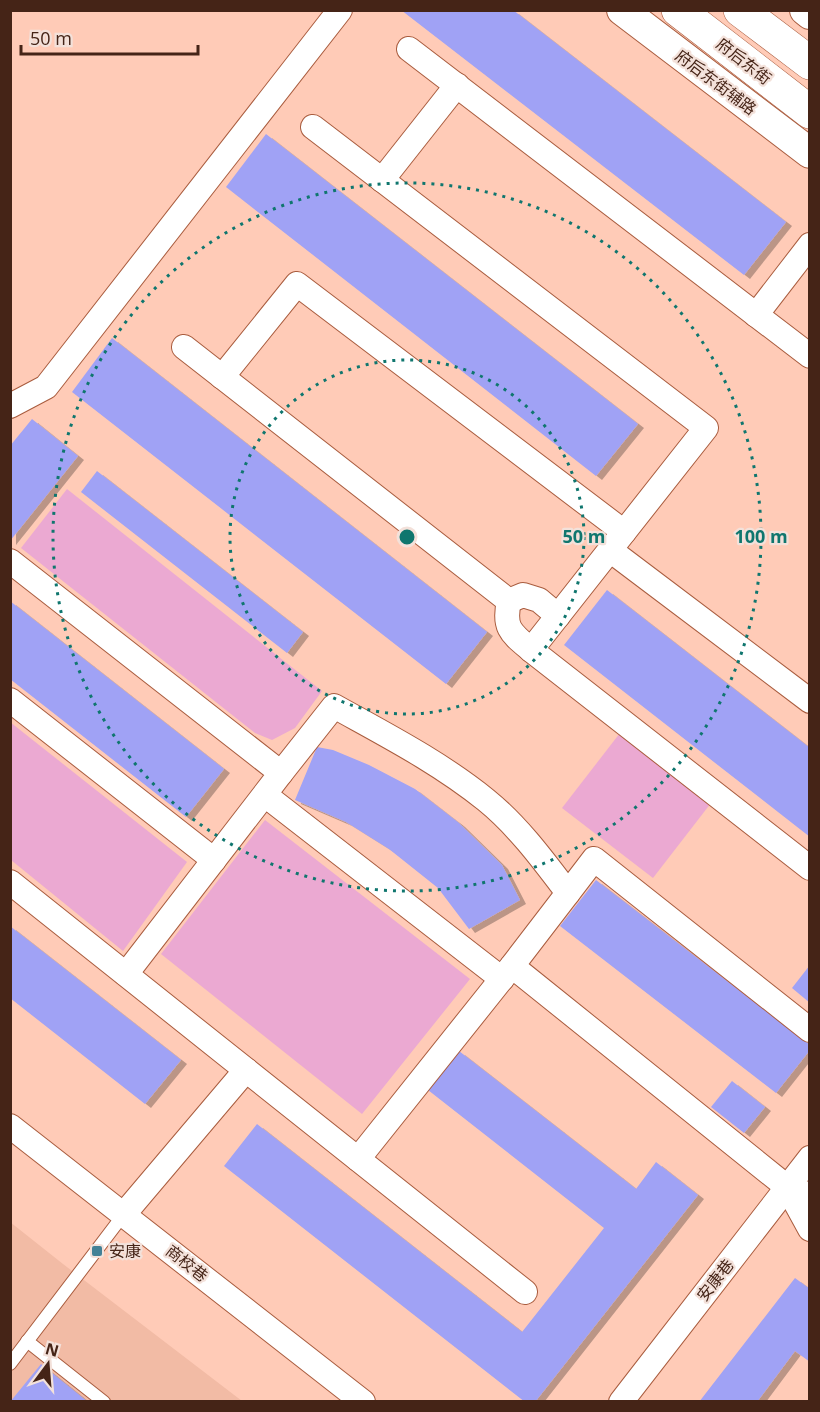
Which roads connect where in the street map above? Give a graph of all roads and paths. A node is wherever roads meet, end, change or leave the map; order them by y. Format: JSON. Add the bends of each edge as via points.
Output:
{"nodes":[{"id":1,"x":340,"y":10,"type":"edge"},
{"id":2,"x":622,"y":10,"type":"edge"},
{"id":3,"x":678,"y":10,"type":"edge"},
{"id":4,"x":740,"y":10,"type":"edge"},
{"id":5,"x":805,"y":10,"type":"edge"},
{"id":6,"x":810,"y":14,"type":"edge"},
{"id":7,"x":409,"y":49,"type":"dead end"},
{"id":8,"x":810,"y":63,"type":"edge"},
{"id":9,"x":457,"y":85,"type":"junction"},
{"id":10,"x":810,"y":112,"type":"edge"},
{"id":11,"x":313,"y":127,"type":"dead end"},
{"id":12,"x":810,"y":153,"type":"edge"},
{"id":13,"x":382,"y":180,"type":"junction"},
{"id":14,"x":810,"y":245,"type":"edge"},
{"id":15,"x":756,"y":315,"type":"junction"},
{"id":16,"x":184,"y":348,"type":"dead end"},
{"id":17,"x":810,"y":356,"type":"edge"},
{"id":18,"x":222,"y":377,"type":"junction"},
{"id":19,"x":10,"y":406,"type":"edge"},
{"id":20,"x":617,"y":541,"type":"junction"},
{"id":21,"x":10,"y":561,"type":"edge"},
{"id":22,"x":509,"y":602,"type":"junction"},
{"id":23,"x":558,"y":616,"type":"junction"},
{"id":24,"x":531,"y":650,"type":"junction"},
{"id":25,"x":10,"y":699,"type":"edge"},
{"id":26,"x":810,"y":701,"type":"edge"},
{"id":27,"x":281,"y":773,"type":"junction"},
{"id":28,"x":265,"y":795,"type":"junction"},
{"id":29,"x":214,"y":860,"type":"junction"},
{"id":30,"x":810,"y":868,"type":"edge"},
{"id":31,"x":10,"y":882,"type":"edge"},
{"id":32,"x":568,"y":893,"type":"junction"},
{"id":33,"x":507,"y":973,"type":"junction"},
{"id":34,"x":126,"y":974,"type":"junction"},
{"id":35,"x":810,"y":1030,"type":"edge"},
{"id":36,"x":246,"y":1070,"type":"junction"},
{"id":37,"x":10,"y":1126,"type":"edge"},
{"id":38,"x":810,"y":1158,"type":"edge"},
{"id":39,"x":358,"y":1159,"type":"junction"},
{"id":40,"x":787,"y":1187,"type":"junction"},
{"id":41,"x":810,"y":1195,"type":"edge"},
{"id":42,"x":123,"y":1214,"type":"junction"},
{"id":43,"x":810,"y":1228,"type":"edge"},
{"id":44,"x":525,"y":1292,"type":"dead end"},
{"id":45,"x":27,"y":1341,"type":"junction"},
{"id":46,"x":10,"y":1364,"type":"edge"},
{"id":47,"x":104,"y":1401,"type":"edge"},
{"id":48,"x":363,"y":1401,"type":"edge"},
{"id":49,"x":621,"y":1401,"type":"edge"}],
"edges":[{"from":1,"to":19,"type":"street","via":[[46,387]]},
{"from":2,"to":12,"type":"street","name":"府后东街辅路"},
{"from":3,"to":10,"type":"main road","name":"府后东街"},
{"from":4,"to":8,"type":"main road"},
{"from":5,"to":6,"type":"street"},
{"from":7,"to":9,"type":"street"},
{"from":9,"to":13,"type":"street"},
{"from":9,"to":15,"type":"street"},
{"from":11,"to":13,"type":"street"},
{"from":13,"to":20,"type":"street","via":[[706,428]]},
{"from":14,"to":15,"type":"street"},
{"from":15,"to":17,"type":"street"},
{"from":16,"to":18,"type":"street"},
{"from":18,"to":20,"type":"street","via":[[297,284]]},
{"from":18,"to":22,"type":"street"},
{"from":20,"to":23,"type":"street"},
{"from":20,"to":26,"type":"street"},
{"from":21,"to":27,"type":"street"},
{"from":22,"to":23,"type":"street","via":[[523,595],[531,597]]},
{"from":22,"to":24,"type":"street","via":[[506,617],[511,633]]},
{"from":23,"to":24,"type":"street"},
{"from":24,"to":30,"type":"street"},
{"from":25,"to":29,"type":"street"},
{"from":27,"to":28,"type":"street"},
{"from":27,"to":32,"type":"street","via":[[334,706],[422,754],[487,801],[530,843]]},
{"from":28,"to":29,"type":"street"},
{"from":28,"to":33,"type":"street"},
{"from":29,"to":34,"type":"street"},
{"from":31,"to":34,"type":"street"},
{"from":32,"to":33,"type":"street"},
{"from":32,"to":35,"type":"street","via":[[594,859]]},
{"from":33,"to":39,"type":"street"},
{"from":33,"to":40,"type":"street"},
{"from":34,"to":36,"type":"street"},
{"from":36,"to":39,"type":"street"},
{"from":36,"to":42,"type":"street"},
{"from":37,"to":42,"type":"street","name":"商校巷"},
{"from":38,"to":40,"type":"street","name":"安康巷"},
{"from":39,"to":44,"type":"street"},
{"from":40,"to":41,"type":"street"},
{"from":40,"to":43,"type":"street"},
{"from":40,"to":49,"type":"street","name":"安康巷"},
{"from":42,"to":45,"type":"lane"},
{"from":42,"to":48,"type":"street","name":"商校巷"},
{"from":45,"to":46,"type":"lane"},
{"from":45,"to":47,"type":"lane"}]}
